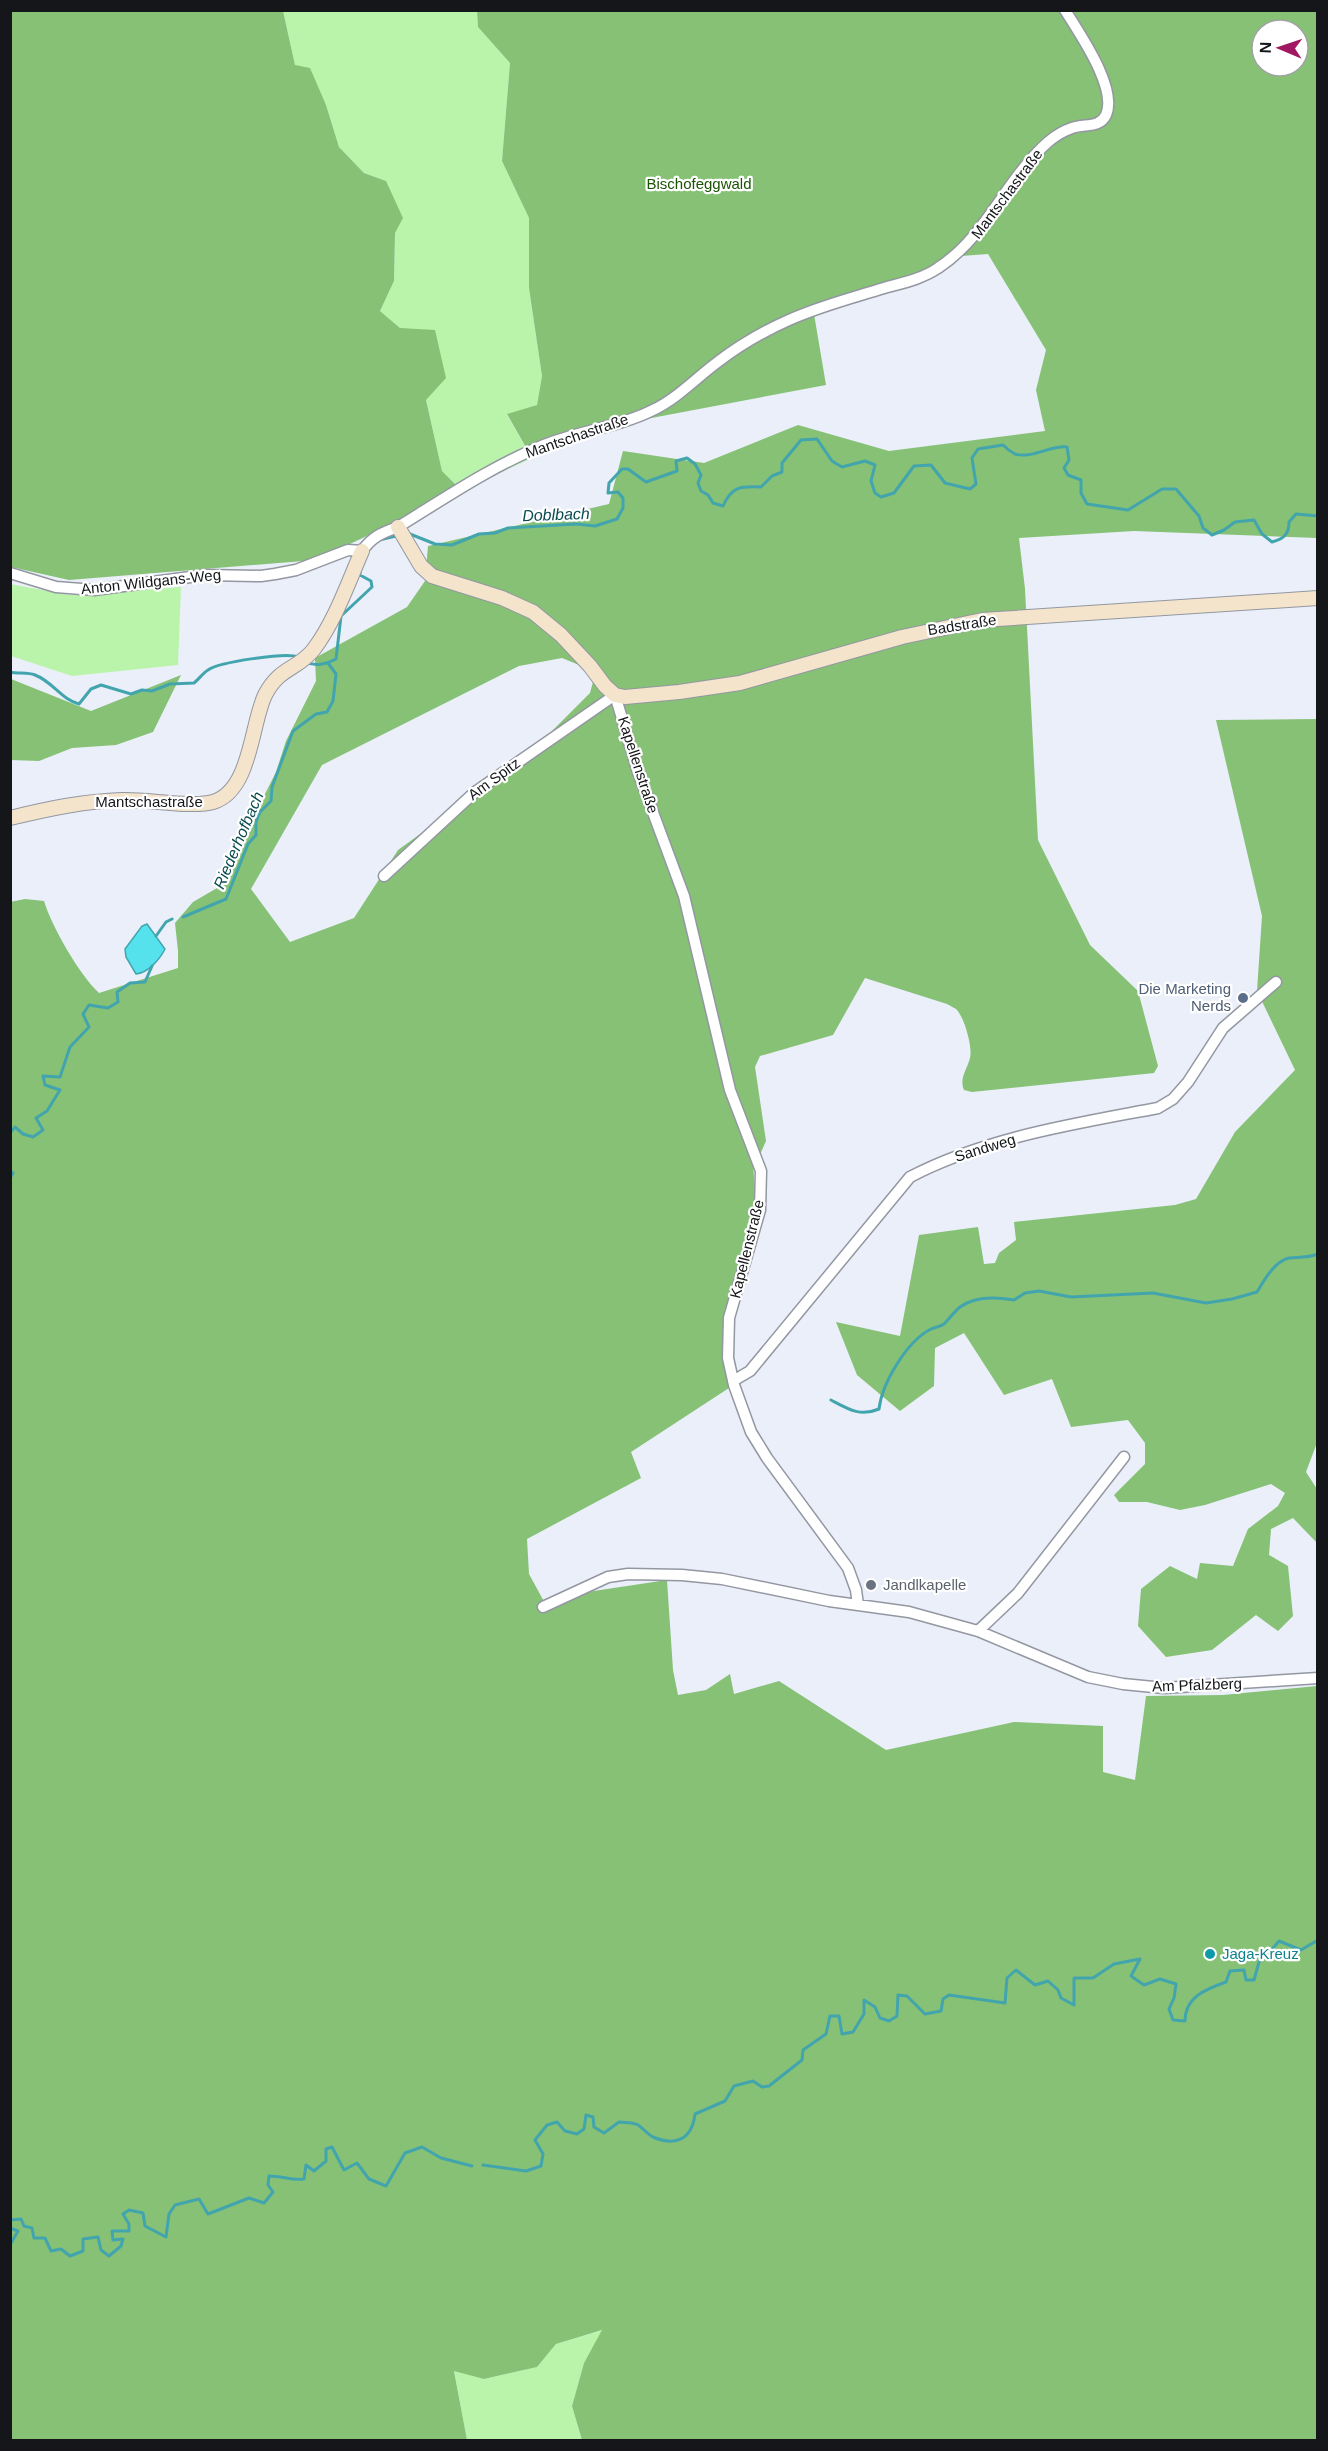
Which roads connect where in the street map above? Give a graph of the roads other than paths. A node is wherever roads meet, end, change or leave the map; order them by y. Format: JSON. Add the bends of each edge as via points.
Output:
{"nodes":[{"id":1,"x":1065,"y":10,"type":"edge"},
{"id":2,"x":398,"y":527,"type":"junction"},
{"id":3,"x":362,"y":551,"type":"junction"},
{"id":4,"x":10,"y":573,"type":"edge"},
{"id":5,"x":1317,"y":598,"type":"edge"},
{"id":6,"x":615,"y":695,"type":"junction"},
{"id":7,"x":10,"y":818,"type":"edge"},
{"id":8,"x":384,"y":876,"type":"dead end"},
{"id":9,"x":1276,"y":982,"type":"dead end"},
{"id":10,"x":733,"y":1381,"type":"junction"},
{"id":11,"x":1124,"y":1457,"type":"dead end"},
{"id":12,"x":858,"y":1605,"type":"junction"},
{"id":13,"x":543,"y":1607,"type":"dead end"},
{"id":14,"x":978,"y":1631,"type":"junction"},
{"id":15,"x":1317,"y":1678,"type":"edge"}],
"edges":[{"from":1,"to":2,"type":"street","name":"Mantschastraße","via":[[1100,74],[1106,89],[1107,113],[1102,122],[1075,127],[1047,142],[960,252],[918,278],[812,310],[767,330],[655,409],[514,458]]},
{"from":2,"to":3,"type":"street","name":"Mantschastraße","via":[[380,533]]},
{"from":2,"to":6,"type":"street","name":"Kapellenstraße","via":[[421,566],[432,576],[533,612],[561,635]]},
{"from":3,"to":4,"type":"street","name":"Anton Wildgans-Weg","via":[[348,550],[275,574],[205,575],[94,590],[56,587]]},
{"from":3,"to":7,"type":"street","name":"Mantschastraße","via":[[322,636],[303,659],[275,679],[265,696],[247,761],[223,798],[202,803],[86,803]]},
{"from":5,"to":6,"type":"street","name":"Badstraße","via":[[982,620],[902,637],[740,683],[679,693]]},
{"from":6,"to":8,"type":"street","name":"Am Spitz","via":[[475,792]]},
{"from":6,"to":10,"type":"street","name":"Kapellenstraße","via":[[638,772],[684,896],[730,1090],[761,1171],[760,1209],[729,1318],[728,1358]]},
{"from":9,"to":10,"type":"street","name":"Sandweg","via":[[1223,1028],[1188,1082],[1166,1104],[993,1144],[910,1177],[750,1371]]},
{"from":10,"to":12,"type":"street","name":"Kapellenstraße","via":[[751,1432],[848,1568]]},
{"from":11,"to":14,"type":"street","via":[[1024,1586]]},
{"from":12,"to":13,"type":"street","via":[[722,1580],[643,1574],[597,1581]]},
{"from":12,"to":14,"type":"street","name":"Am Pfalzberg","via":[[909,1612]]},
{"from":14,"to":15,"type":"street","name":"Am Pfalzberg","via":[[1088,1677],[1123,1684],[1164,1688]]}]}
